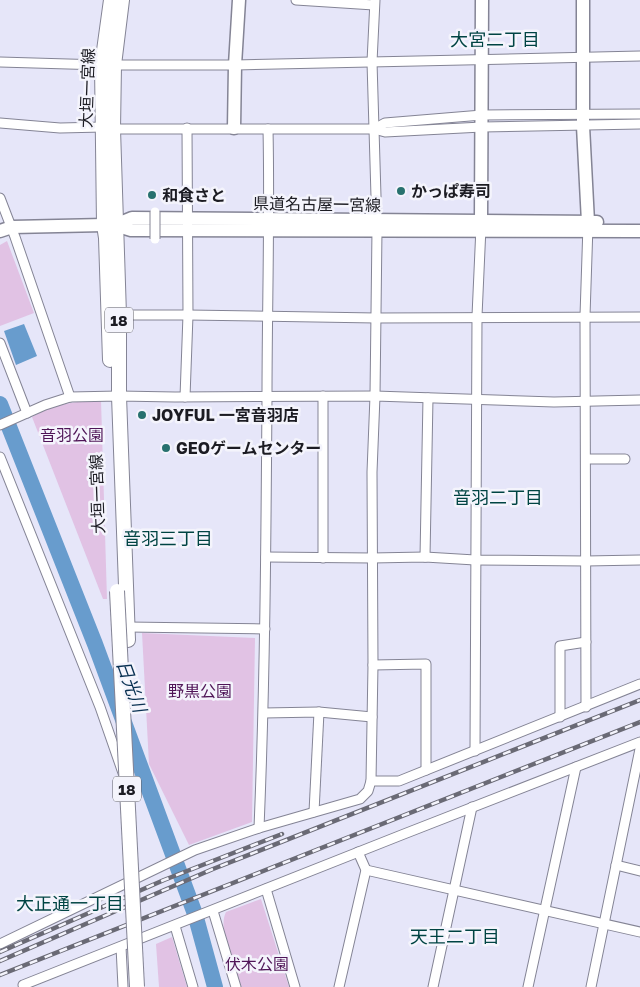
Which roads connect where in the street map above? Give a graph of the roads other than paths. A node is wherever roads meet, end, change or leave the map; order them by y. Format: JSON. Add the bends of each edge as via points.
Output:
{"nodes":[{"id":1,"x":111,"y":0,"type":"edge"},
{"id":2,"x":122,"y":0,"type":"edge"},
{"id":3,"x":239,"y":0,"type":"edge"},
{"id":4,"x":296,"y":0,"type":"edge"},
{"id":5,"x":482,"y":0,"type":"edge"},
{"id":6,"x":583,"y":0,"type":"edge"},
{"id":7,"x":375,"y":3,"type":"edge"},
{"id":8,"x":640,"y":56,"type":"edge"},
{"id":9,"x":584,"y":58,"type":"junction"},
{"id":10,"x":480,"y":59,"type":"junction"},
{"id":11,"x":0,"y":62,"type":"edge"},
{"id":12,"x":372,"y":62,"type":"junction"},
{"id":13,"x":108,"y":64,"type":"junction"},
{"id":14,"x":235,"y":64,"type":"junction"},
{"id":15,"x":640,"y":114,"type":"edge"},
{"id":16,"x":482,"y":121,"type":"junction"},
{"id":17,"x":583,"y":121,"type":"junction"},
{"id":18,"x":0,"y":123,"type":"edge"},
{"id":19,"x":640,"y":124,"type":"edge"},
{"id":20,"x":108,"y":128,"type":"junction"},
{"id":21,"x":187,"y":128,"type":"junction"},
{"id":22,"x":234,"y":128,"type":"junction"},
{"id":23,"x":268,"y":129,"type":"junction"},
{"id":24,"x":374,"y":129,"type":"junction"},
{"id":25,"x":0,"y":198,"type":"edge"},
{"id":26,"x":155,"y":212,"type":"dead end"},
{"id":27,"x":640,"y":223,"type":"edge"},
{"id":28,"x":188,"y":224,"type":"junction"},
{"id":29,"x":110,"y":225,"type":"junction"},
{"id":30,"x":269,"y":226,"type":"junction"},
{"id":31,"x":377,"y":226,"type":"junction"},
{"id":32,"x":481,"y":226,"type":"junction"},
{"id":33,"x":588,"y":226,"type":"junction"},
{"id":34,"x":6,"y":229,"type":"edge"},
{"id":35,"x":640,"y":231,"type":"edge"},
{"id":36,"x":155,"y":239,"type":"dead end"},
{"id":37,"x":188,"y":314,"type":"junction"},
{"id":38,"x":119,"y":315,"type":"junction"},
{"id":39,"x":268,"y":316,"type":"junction"},
{"id":40,"x":477,"y":316,"type":"junction"},
{"id":41,"x":586,"y":316,"type":"junction"},
{"id":42,"x":640,"y":317,"type":"edge"},
{"id":43,"x":376,"y":318,"type":"junction"},
{"id":44,"x":0,"y":343,"type":"edge"},
{"id":45,"x":115,"y":396,"type":"junction"},
{"id":46,"x":267,"y":396,"type":"junction"},
{"id":47,"x":323,"y":396,"type":"junction"},
{"id":48,"x":375,"y":396,"type":"junction"},
{"id":49,"x":70,"y":397,"type":"junction"},
{"id":50,"x":185,"y":397,"type":"junction"},
{"id":51,"x":428,"y":398,"type":"junction"},
{"id":52,"x":476,"y":400,"type":"junction"},
{"id":53,"x":640,"y":400,"type":"edge"},
{"id":54,"x":586,"y":401,"type":"junction"},
{"id":55,"x":25,"y":414,"type":"junction"},
{"id":56,"x":0,"y":425,"type":"edge"},
{"id":57,"x":0,"y":457,"type":"edge"},
{"id":58,"x":586,"y":459,"type":"junction"},
{"id":59,"x":625,"y":459,"type":"dead end"},
{"id":60,"x":266,"y":557,"type":"junction"},
{"id":61,"x":425,"y":557,"type":"junction"},
{"id":62,"x":323,"y":558,"type":"junction"},
{"id":63,"x":372,"y":558,"type":"junction"},
{"id":64,"x":475,"y":560,"type":"junction"},
{"id":65,"x":640,"y":560,"type":"edge"},
{"id":66,"x":586,"y":561,"type":"junction"},
{"id":67,"x":265,"y":629,"type":"junction"},
{"id":68,"x":128,"y":633,"type":"junction"},
{"id":69,"x":586,"y":642,"type":"junction"},
{"id":70,"x":373,"y":665,"type":"junction"},
{"id":71,"x":640,"y":684,"type":"edge"},
{"id":72,"x":586,"y":707,"type":"junction"},
{"id":73,"x":319,"y":712,"type":"junction"},
{"id":74,"x":264,"y":713,"type":"junction"},
{"id":75,"x":372,"y":717,"type":"junction"},
{"id":76,"x":560,"y":717,"type":"junction"},
{"id":77,"x":640,"y":742,"type":"edge"},
{"id":78,"x":640,"y":749,"type":"edge"},
{"id":79,"x":475,"y":751,"type":"junction"},
{"id":80,"x":576,"y":767,"type":"junction"},
{"id":81,"x":426,"y":770,"type":"junction"},
{"id":82,"x":371,"y":781,"type":"junction"},
{"id":83,"x":472,"y":807,"type":"junction"},
{"id":84,"x":314,"y":812,"type":"junction"},
{"id":85,"x":259,"y":828,"type":"junction"},
{"id":86,"x":358,"y":852,"type":"junction"},
{"id":87,"x":616,"y":865,"type":"junction"},
{"id":88,"x":366,"y":870,"type":"junction"},
{"id":89,"x":640,"y":870,"type":"edge"},
{"id":90,"x":137,"y":879,"type":"junction"},
{"id":91,"x":266,"y":890,"type":"junction"},
{"id":92,"x":453,"y":891,"type":"junction"},
{"id":93,"x":211,"y":911,"type":"junction"},
{"id":94,"x":544,"y":911,"type":"junction"},
{"id":95,"x":605,"y":923,"type":"junction"},
{"id":96,"x":177,"y":925,"type":"junction"},
{"id":97,"x":640,"y":932,"type":"edge"},
{"id":98,"x":0,"y":944,"type":"edge"},
{"id":99,"x":121,"y":947,"type":"junction"},
{"id":100,"x":24,"y":987,"type":"edge"},
{"id":101,"x":123,"y":987,"type":"edge"},
{"id":102,"x":137,"y":987,"type":"edge"},
{"id":103,"x":146,"y":987,"type":"edge"},
{"id":104,"x":193,"y":987,"type":"edge"},
{"id":105,"x":236,"y":987,"type":"edge"},
{"id":106,"x":295,"y":987,"type":"edge"},
{"id":107,"x":339,"y":987,"type":"edge"},
{"id":108,"x":433,"y":987,"type":"edge"},
{"id":109,"x":528,"y":987,"type":"edge"},
{"id":110,"x":591,"y":987,"type":"edge"}],
"edges":[{"from":1,"to":13,"type":"main road","name":"大垣一宮線","number":"18"},
{"from":2,"to":13,"type":"main road","name":"大垣一宮線","number":"18"},
{"from":3,"to":14,"type":"main road"},
{"from":4,"to":7,"type":"street"},
{"from":5,"to":10,"type":"main road"},
{"from":6,"to":9,"type":"main road"},
{"from":7,"to":12,"type":"street"},
{"from":8,"to":9,"type":"street"},
{"from":9,"to":10,"type":"street"},
{"from":9,"to":17,"type":"main road"},
{"from":10,"to":12,"type":"street"},
{"from":10,"to":16,"type":"main road"},
{"from":11,"to":13,"type":"street"},
{"from":12,"to":14,"type":"street"},
{"from":12,"to":24,"type":"street"},
{"from":13,"to":14,"type":"street"},
{"from":13,"to":20,"type":"main road","name":"大垣一宮線","number":"18"},
{"from":14,"to":22,"type":"main road"},
{"from":15,"to":17,"type":"street"},
{"from":16,"to":17,"type":"street"},
{"from":16,"to":24,"type":"street","via":[[385,123]]},
{"from":16,"to":32,"type":"main road"},
{"from":17,"to":19,"type":"street"},
{"from":17,"to":33,"type":"main road"},
{"from":18,"to":20,"type":"street"},
{"from":20,"to":21,"type":"street"},
{"from":20,"to":29,"type":"main road","name":"大垣一宮線","number":"18"},
{"from":21,"to":22,"type":"street"},
{"from":21,"to":28,"type":"street"},
{"from":22,"to":23,"type":"street"},
{"from":23,"to":24,"type":"street"},
{"from":23,"to":30,"type":"street"},
{"from":24,"to":31,"type":"street"},
{"from":25,"to":34,"type":"street"},
{"from":26,"to":36,"type":"street","bridge":true},
{"from":27,"to":33,"type":"main road","name":"県道名古屋一宮線"},
{"from":28,"to":29,"type":"main road","name":"県道名古屋一宮線","via":[[132,218]]},
{"from":28,"to":30,"type":"main road","name":"県道名古屋一宮線"},
{"from":28,"to":37,"type":"street"},
{"from":29,"to":34,"type":"main road","name":"県道名古屋一宮線"},
{"from":29,"to":38,"type":"main road","name":"大垣一宮線","number":"18"},
{"from":29,"to":45,"type":"main road","name":"大垣一宮線","number":"18","via":[[106,238]]},
{"from":30,"to":31,"type":"main road","name":"県道名古屋一宮線"},
{"from":30,"to":39,"type":"street"},
{"from":31,"to":32,"type":"main road","name":"県道名古屋一宮線"},
{"from":31,"to":43,"type":"street"},
{"from":32,"to":33,"type":"main road","name":"県道名古屋一宮線"},
{"from":32,"to":40,"type":"street"},
{"from":33,"to":35,"type":"main road","name":"県道名古屋一宮線"},
{"from":33,"to":41,"type":"street"},
{"from":34,"to":49,"type":"street"},
{"from":37,"to":38,"type":"street"},
{"from":37,"to":39,"type":"street"},
{"from":37,"to":50,"type":"street"},
{"from":38,"to":45,"type":"main road","name":"大垣一宮線","number":"18"},
{"from":39,"to":43,"type":"street"},
{"from":39,"to":46,"type":"street"},
{"from":40,"to":41,"type":"street"},
{"from":40,"to":43,"type":"street"},
{"from":40,"to":52,"type":"street"},
{"from":41,"to":42,"type":"street"},
{"from":41,"to":54,"type":"street"},
{"from":43,"to":48,"type":"street"},
{"from":44,"to":55,"type":"street"},
{"from":45,"to":49,"type":"street"},
{"from":45,"to":50,"type":"street"},
{"from":45,"to":68,"type":"main road","name":"大垣一宮線","number":"18"},
{"from":45,"to":102,"type":"main road","name":"大垣一宮線","number":"18","bridge":true,"via":[[118,591]]},
{"from":46,"to":47,"type":"street"},
{"from":46,"to":50,"type":"street"},
{"from":46,"to":60,"type":"street"},
{"from":47,"to":48,"type":"street"},
{"from":47,"to":62,"type":"street"},
{"from":48,"to":51,"type":"street"},
{"from":48,"to":63,"type":"street"},
{"from":49,"to":55,"type":"street"},
{"from":51,"to":52,"type":"street"},
{"from":51,"to":61,"type":"street"},
{"from":52,"to":54,"type":"street"},
{"from":52,"to":64,"type":"street"},
{"from":53,"to":54,"type":"street"},
{"from":54,"to":58,"type":"street"},
{"from":55,"to":56,"type":"street"},
{"from":57,"to":90,"type":"street","via":[[131,792]]},
{"from":58,"to":59,"type":"street"},
{"from":58,"to":66,"type":"street"},
{"from":60,"to":62,"type":"street"},
{"from":60,"to":67,"type":"street"},
{"from":61,"to":63,"type":"street"},
{"from":61,"to":64,"type":"street"},
{"from":62,"to":63,"type":"street"},
{"from":63,"to":70,"type":"street"},
{"from":64,"to":66,"type":"street"},
{"from":64,"to":79,"type":"street"},
{"from":65,"to":66,"type":"street"},
{"from":66,"to":69,"type":"street"},
{"from":67,"to":68,"type":"street"},
{"from":67,"to":74,"type":"street"},
{"from":68,"to":103,"type":"main road","name":"大垣一宮線","number":"18"},
{"from":69,"to":72,"type":"street"},
{"from":69,"to":76,"type":"street","via":[[560,646]]},
{"from":70,"to":75,"type":"street"},
{"from":70,"to":81,"type":"street","via":[[426,664]]},
{"from":71,"to":72,"type":"street"},
{"from":72,"to":76,"type":"street"},
{"from":73,"to":74,"type":"street"},
{"from":73,"to":75,"type":"street"},
{"from":73,"to":84,"type":"street"},
{"from":74,"to":85,"type":"street"},
{"from":75,"to":82,"type":"street"},
{"from":76,"to":79,"type":"street"},
{"from":77,"to":80,"type":"street"},
{"from":78,"to":87,"type":"street"},
{"from":79,"to":81,"type":"street"},
{"from":80,"to":83,"type":"street"},
{"from":80,"to":94,"type":"street"},
{"from":81,"to":82,"type":"street","via":[[398,781]]},
{"from":82,"to":84,"type":"street","via":[[360,800]]},
{"from":83,"to":86,"type":"street"},
{"from":83,"to":92,"type":"street"},
{"from":84,"to":85,"type":"street"},
{"from":85,"to":90,"type":"street","via":[[195,850]]},
{"from":86,"to":88,"type":"street"},
{"from":86,"to":91,"type":"street"},
{"from":87,"to":89,"type":"street"},
{"from":87,"to":95,"type":"street"},
{"from":88,"to":92,"type":"street"},
{"from":88,"to":107,"type":"street"},
{"from":90,"to":98,"type":"street"},
{"from":91,"to":93,"type":"street"},
{"from":91,"to":106,"type":"street"},
{"from":92,"to":94,"type":"street"},
{"from":92,"to":108,"type":"street"},
{"from":93,"to":96,"type":"street"},
{"from":93,"to":105,"type":"street"},
{"from":94,"to":95,"type":"street"},
{"from":94,"to":109,"type":"street"},
{"from":95,"to":97,"type":"street"},
{"from":95,"to":110,"type":"street"},
{"from":96,"to":99,"type":"street"},
{"from":96,"to":104,"type":"street"},
{"from":99,"to":100,"type":"street"},
{"from":99,"to":101,"type":"street"}]}
